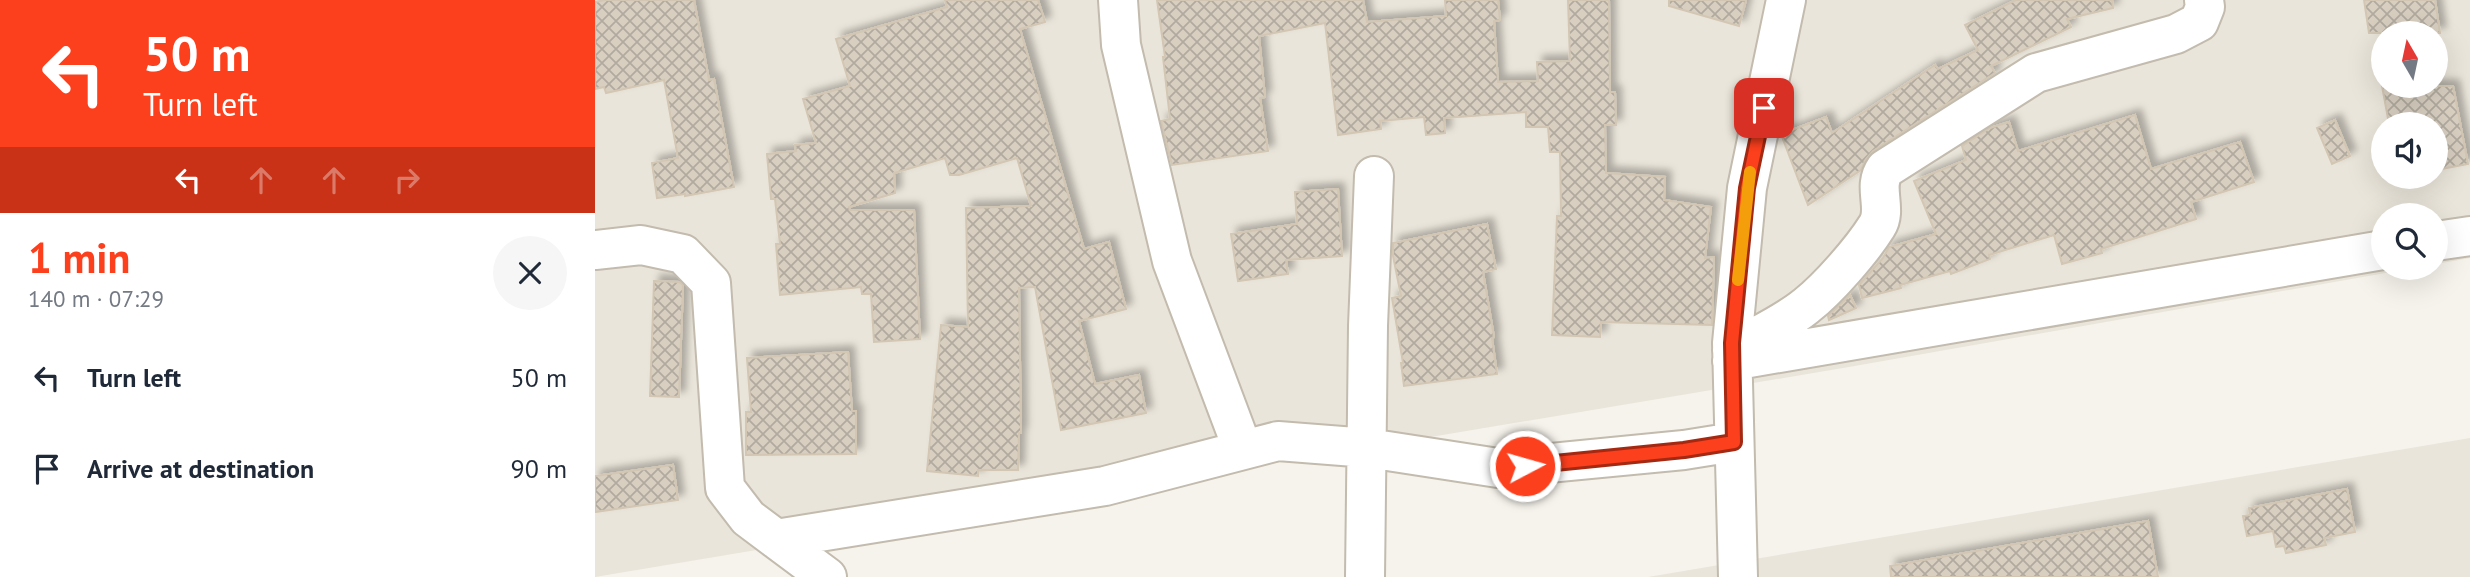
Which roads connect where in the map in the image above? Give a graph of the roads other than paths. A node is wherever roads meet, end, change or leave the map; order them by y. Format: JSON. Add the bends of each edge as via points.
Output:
{"nodes":[{"id":1,"x":1118,"y":0,"type":"edge"},
{"id":2,"x":1786,"y":0,"type":"edge"},
{"id":3,"x":2204,"y":0,"type":"edge"},
{"id":4,"x":1374,"y":176,"type":"dead end"},
{"id":5,"x":2470,"y":236,"type":"edge"},
{"id":6,"x":2448,"y":239,"type":"edge"},
{"id":7,"x":595,"y":250,"type":"edge"},
{"id":8,"x":2371,"y":252,"type":"edge"},
{"id":9,"x":1732,"y":356,"type":"junction"},
{"id":10,"x":1734,"y":442,"type":"junction"},
{"id":11,"x":1368,"y":448,"type":"junction"},
{"id":12,"x":1243,"y":450,"type":"junction"},
{"id":13,"x":776,"y":539,"type":"junction"},
{"id":14,"x":827,"y":577,"type":"edge"},
{"id":15,"x":1365,"y":577,"type":"edge"},
{"id":16,"x":1738,"y":577,"type":"edge"}],
"edges":[{"from":1,"to":12,"type":"street","via":[[1121,45],[1172,261]]},
{"from":2,"to":9,"type":"street","via":[[1747,188]]},
{"from":3,"to":9,"type":"street","via":[[2199,22],[2176,34],[2036,73],[1885,169],[1878,180],[1878,225],[1843,268],[1806,306]]},
{"from":4,"to":11,"type":"street"},
{"from":5,"to":6,"type":"street"},
{"from":7,"to":13,"type":"street","via":[[641,245],[683,254],[711,284],[725,488],[748,518]]},
{"from":8,"to":9,"type":"street"},
{"from":9,"to":10,"type":"street"},
{"from":10,"to":11,"type":"street","via":[[1498,468]]},
{"from":10,"to":16,"type":"street"},
{"from":11,"to":12,"type":"street","via":[[1277,441]]},
{"from":11,"to":15,"type":"street"},
{"from":12,"to":13,"type":"street","via":[[1105,486]]},
{"from":13,"to":14,"type":"street"}]}
